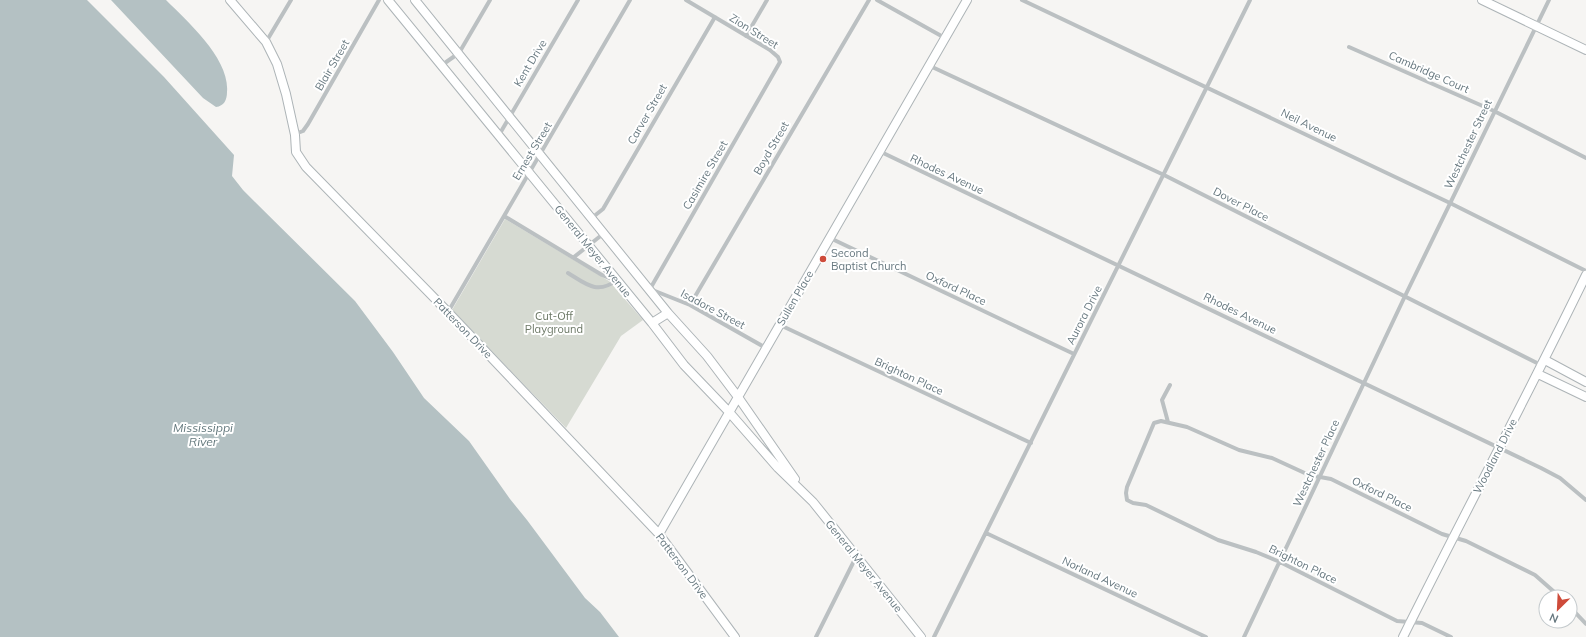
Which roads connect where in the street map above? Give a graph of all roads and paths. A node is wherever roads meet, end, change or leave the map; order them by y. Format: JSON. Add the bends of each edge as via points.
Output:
{"nodes":[{"id":1,"x":230,"y":0,"type":"edge"},
{"id":2,"x":291,"y":0,"type":"edge"},
{"id":3,"x":379,"y":0,"type":"edge"},
{"id":4,"x":388,"y":0,"type":"edge"},
{"id":5,"x":415,"y":0,"type":"edge"},
{"id":6,"x":490,"y":0,"type":"edge"},
{"id":7,"x":578,"y":0,"type":"edge"},
{"id":8,"x":630,"y":0,"type":"edge"},
{"id":9,"x":686,"y":0,"type":"edge"},
{"id":10,"x":767,"y":0,"type":"edge"},
{"id":11,"x":868,"y":0,"type":"edge"},
{"id":12,"x":877,"y":0,"type":"edge"},
{"id":13,"x":968,"y":0,"type":"edge"},
{"id":14,"x":1022,"y":0,"type":"edge"},
{"id":15,"x":1250,"y":0,"type":"edge"},
{"id":16,"x":1482,"y":0,"type":"edge"},
{"id":17,"x":1548,"y":0,"type":"edge"},
{"id":18,"x":715,"y":17,"type":"junction"},
{"id":19,"x":1536,"y":25,"type":"junction"},
{"id":20,"x":746,"y":36,"type":"junction"},
{"id":21,"x":946,"y":38,"type":"junction"},
{"id":22,"x":266,"y":42,"type":"junction"},
{"id":23,"x":1350,"y":47,"type":"dead end"},
{"id":24,"x":1586,"y":50,"type":"edge"},
{"id":25,"x":459,"y":53,"type":"junction"},
{"id":26,"x":442,"y":65,"type":"junction"},
{"id":27,"x":929,"y":65,"type":"junction"},
{"id":28,"x":776,"y":71,"type":"joint"},
{"id":29,"x":1207,"y":87,"type":"junction"},
{"id":30,"x":1494,"y":111,"type":"junction"},
{"id":31,"x":510,"y":116,"type":"junction"},
{"id":32,"x":295,"y":135,"type":"junction"},
{"id":33,"x":499,"y":136,"type":"junction"},
{"id":34,"x":879,"y":152,"type":"junction"},
{"id":35,"x":540,"y":155,"type":"junction"},
{"id":36,"x":1586,"y":158,"type":"edge"},
{"id":37,"x":529,"y":173,"type":"junction"},
{"id":38,"x":1164,"y":175,"type":"junction"},
{"id":39,"x":1450,"y":203,"type":"junction"},
{"id":40,"x":504,"y":216,"type":"junction"},
{"id":41,"x":593,"y":217,"type":"junction"},
{"id":42,"x":604,"y":233,"type":"junction"},
{"id":43,"x":830,"y":238,"type":"junction"},
{"id":44,"x":588,"y":245,"type":"junction"},
{"id":45,"x":574,"y":257,"type":"junction"},
{"id":46,"x":1119,"y":265,"type":"junction"},
{"id":47,"x":1586,"y":271,"type":"edge"},
{"id":48,"x":568,"y":273,"type":"dead end"},
{"id":49,"x":1586,"y":275,"type":"edge"},
{"id":50,"x":617,"y":280,"type":"junction"},
{"id":51,"x":650,"y":289,"type":"junction"},
{"id":52,"x":1405,"y":296,"type":"junction"},
{"id":53,"x":690,"y":305,"type":"junction"},
{"id":54,"x":448,"y":312,"type":"junction"},
{"id":55,"x":668,"y":313,"type":"junction"},
{"id":56,"x":652,"y":323,"type":"junction"},
{"id":57,"x":780,"y":324,"type":"junction"},
{"id":58,"x":766,"y":348,"type":"junction"},
{"id":59,"x":1074,"y":354,"type":"junction"},
{"id":60,"x":1544,"y":363,"type":"junction"},
{"id":61,"x":1538,"y":374,"type":"junction"},
{"id":62,"x":1586,"y":382,"type":"edge"},
{"id":63,"x":1363,"y":383,"type":"junction"},
{"id":64,"x":1170,"y":385,"type":"dead end"},
{"id":65,"x":738,"y":397,"type":"junction"},
{"id":66,"x":1586,"y":397,"type":"edge"},
{"id":67,"x":729,"y":412,"type":"junction"},
{"id":68,"x":1168,"y":422,"type":"junction"},
{"id":69,"x":1031,"y":443,"type":"junction"},
{"id":70,"x":1498,"y":449,"type":"junction"},
{"id":71,"x":1320,"y":477,"type":"junction"},
{"id":72,"x":806,"y":494,"type":"junction"},
{"id":73,"x":1586,"y":500,"type":"edge"},
{"id":74,"x":986,"y":533,"type":"junction"},
{"id":75,"x":659,"y":534,"type":"junction"},
{"id":76,"x":1453,"y":537,"type":"junction"},
{"id":77,"x":856,"y":556,"type":"junction"},
{"id":78,"x":1280,"y":562,"type":"junction"},
{"id":79,"x":1551,"y":589,"type":"edge"},
{"id":80,"x":1578,"y":616,"type":"edge"},
{"id":81,"x":1410,"y":623,"type":"junction"},
{"id":82,"x":1586,"y":624,"type":"edge"},
{"id":83,"x":735,"y":637,"type":"edge"},
{"id":84,"x":816,"y":637,"type":"edge"},
{"id":85,"x":921,"y":637,"type":"edge"},
{"id":86,"x":934,"y":637,"type":"edge"},
{"id":87,"x":1206,"y":637,"type":"edge"},
{"id":88,"x":1244,"y":637,"type":"edge"},
{"id":89,"x":1403,"y":637,"type":"edge"},
{"id":90,"x":1451,"y":637,"type":"edge"}],
"edges":[{"from":1,"to":22,"type":"street","name":"Patterson Drive"},
{"from":2,"to":22,"type":"street"},
{"from":3,"to":32,"type":"street","name":"Blair Street","via":[[308,124],[303,131]]},
{"from":4,"to":26,"type":"street","name":"General Meyer Avenue"},
{"from":5,"to":25,"type":"street","name":"General Meyer Avenue"},
{"from":6,"to":25,"type":"street"},
{"from":7,"to":31,"type":"street","name":"Kent Drive"},
{"from":8,"to":35,"type":"street","name":"Ernest Street"},
{"from":9,"to":18,"type":"street","name":"Zion Street"},
{"from":10,"to":20,"type":"street"},
{"from":11,"to":53,"type":"street","name":"Boyd Street"},
{"from":12,"to":21,"type":"street"},
{"from":13,"to":21,"type":"street","name":"Sullen Place"},
{"from":14,"to":29,"type":"street","name":"Neil Avenue"},
{"from":15,"to":29,"type":"street","name":"Aurora Drive"},
{"from":16,"to":19,"type":"street"},
{"from":17,"to":19,"type":"street","name":"Westchester Street"},
{"from":18,"to":20,"type":"street","name":"Zion Street"},
{"from":18,"to":41,"type":"street","name":"Carver Street","via":[[603,209]]},
{"from":19,"to":24,"type":"street"},
{"from":19,"to":30,"type":"street","name":"Westchester Street"},
{"from":20,"to":28,"type":"street","name":"Zion Street","via":[[778,56],[780,62]]},
{"from":21,"to":27,"type":"street","name":"Sullen Place"},
{"from":22,"to":32,"type":"street","name":"Patterson Drive","via":[[283,78]]},
{"from":23,"to":30,"type":"street","name":"Cambridge Court"},
{"from":25,"to":26,"type":"street"},
{"from":25,"to":31,"type":"street","name":"General Meyer Avenue"},
{"from":26,"to":33,"type":"street","name":"General Meyer Avenue"},
{"from":27,"to":34,"type":"street","name":"Sullen Place"},
{"from":27,"to":38,"type":"street","name":"Dover Place"},
{"from":28,"to":51,"type":"street","name":"Casimire Street"},
{"from":29,"to":38,"type":"street","name":"Aurora Drive"},
{"from":29,"to":39,"type":"street","name":"Neil Avenue"},
{"from":30,"to":36,"type":"street","name":"Cambridge Court"},
{"from":30,"to":39,"type":"street","name":"Westchester Street"},
{"from":31,"to":33,"type":"street","name":"Kent Drive"},
{"from":31,"to":35,"type":"street","name":"General Meyer Avenue"},
{"from":32,"to":54,"type":"street","name":"Patterson Drive","via":[[296,152],[313,176]]},
{"from":33,"to":37,"type":"street","name":"General Meyer Avenue"},
{"from":34,"to":43,"type":"street","name":"Sullen Place"},
{"from":34,"to":46,"type":"street","name":"Rhodes Avenue"},
{"from":35,"to":37,"type":"street","name":"Ernest Street"},
{"from":35,"to":41,"type":"street","name":"General Meyer Avenue"},
{"from":37,"to":40,"type":"street","name":"Ernest Street"},
{"from":37,"to":44,"type":"street","name":"General Meyer Avenue"},
{"from":38,"to":46,"type":"street","name":"Aurora Drive"},
{"from":38,"to":52,"type":"street","name":"Dover Place"},
{"from":39,"to":47,"type":"street","name":"Neil Avenue"},
{"from":39,"to":52,"type":"street","name":"Westchester Street"},
{"from":40,"to":45,"type":"street"},
{"from":40,"to":54,"type":"street","name":"Ernest Street"},
{"from":41,"to":42,"type":"street","name":"General Meyer Avenue"},
{"from":42,"to":44,"type":"street"},
{"from":42,"to":51,"type":"street","name":"General Meyer Avenue"},
{"from":43,"to":57,"type":"street","name":"Sullen Place"},
{"from":43,"to":59,"type":"street","name":"Oxford Place"},
{"from":44,"to":45,"type":"street"},
{"from":44,"to":50,"type":"street","name":"General Meyer Avenue"},
{"from":45,"to":50,"type":"street","via":[[602,275]]},
{"from":46,"to":59,"type":"street","name":"Aurora Drive"},
{"from":46,"to":63,"type":"street","name":"Rhodes Avenue"},
{"from":48,"to":50,"type":"street","via":[[598,288],[610,286]]},
{"from":49,"to":60,"type":"street","name":"Woodland Drive"},
{"from":50,"to":56,"type":"street","name":"General Meyer Avenue"},
{"from":51,"to":53,"type":"street","name":"Isadore Street"},
{"from":51,"to":55,"type":"street","name":"General Meyer Avenue"},
{"from":52,"to":60,"type":"street","name":"Dover Place"},
{"from":52,"to":63,"type":"street","name":"Westchester Place"},
{"from":53,"to":58,"type":"street","name":"Isadore Street"},
{"from":54,"to":75,"type":"street","name":"Patterson Drive"},
{"from":55,"to":56,"type":"street"},
{"from":55,"to":65,"type":"street","name":"General Meyer Avenue","via":[[707,356]]},
{"from":56,"to":67,"type":"street","name":"General Meyer Avenue","via":[[684,365]]},
{"from":57,"to":58,"type":"street","name":"Sullen Place"},
{"from":57,"to":69,"type":"street","name":"Brighton Place"},
{"from":58,"to":65,"type":"street","name":"Sullen Place"},
{"from":59,"to":69,"type":"street","name":"Aurora Drive"},
{"from":60,"to":61,"type":"street","name":"Woodland Drive"},
{"from":60,"to":62,"type":"street"},
{"from":61,"to":66,"type":"street"},
{"from":61,"to":70,"type":"street","name":"Woodland Drive"},
{"from":63,"to":70,"type":"street","name":"Rhodes Avenue"},
{"from":63,"to":71,"type":"street","name":"Westchester Place"},
{"from":64,"to":68,"type":"street","via":[[1162,400]]},
{"from":65,"to":67,"type":"street","name":"Sullen Place"},
{"from":65,"to":72,"type":"street","name":"General Meyer Avenue"},
{"from":67,"to":72,"type":"street","name":"General Meyer Avenue","via":[[778,468]]},
{"from":67,"to":75,"type":"street","name":"Sullen Place"},
{"from":68,"to":71,"type":"street","name":"Oxford Place","via":[[1187,427],[1239,450],[1272,458],[1309,475]]},
{"from":68,"to":78,"type":"street","name":"Brighton Place","via":[[1154,423],[1127,487],[1127,500],[1146,505],[1218,540]]},
{"from":69,"to":74,"type":"street","name":"Aurora Drive"},
{"from":70,"to":73,"type":"street","name":"Rhodes Avenue","via":[[1560,478]]},
{"from":70,"to":76,"type":"street","name":"Woodland Drive"},
{"from":71,"to":76,"type":"street","name":"Oxford Place","via":[[1331,479],[1442,534]]},
{"from":71,"to":78,"type":"street","name":"Westchester Place"},
{"from":72,"to":77,"type":"street","name":"General Meyer Avenue"},
{"from":74,"to":86,"type":"street","name":"Aurora Drive"},
{"from":74,"to":87,"type":"street","name":"Norland Avenue"},
{"from":75,"to":83,"type":"street","name":"Patterson Drive"},
{"from":76,"to":79,"type":"street","name":"Oxford Place","via":[[1535,575]]},
{"from":76,"to":81,"type":"street","name":"Woodland Drive"},
{"from":77,"to":84,"type":"street"},
{"from":77,"to":85,"type":"street","name":"General Meyer Avenue"},
{"from":78,"to":81,"type":"street","name":"Brighton Place","via":[[1397,622]]},
{"from":78,"to":88,"type":"street","name":"Westchester Place"},
{"from":80,"to":82,"type":"street"},
{"from":81,"to":89,"type":"street","name":"Woodland Drive"},
{"from":81,"to":90,"type":"street","name":"Brighton Place","via":[[1422,623]]}]}
